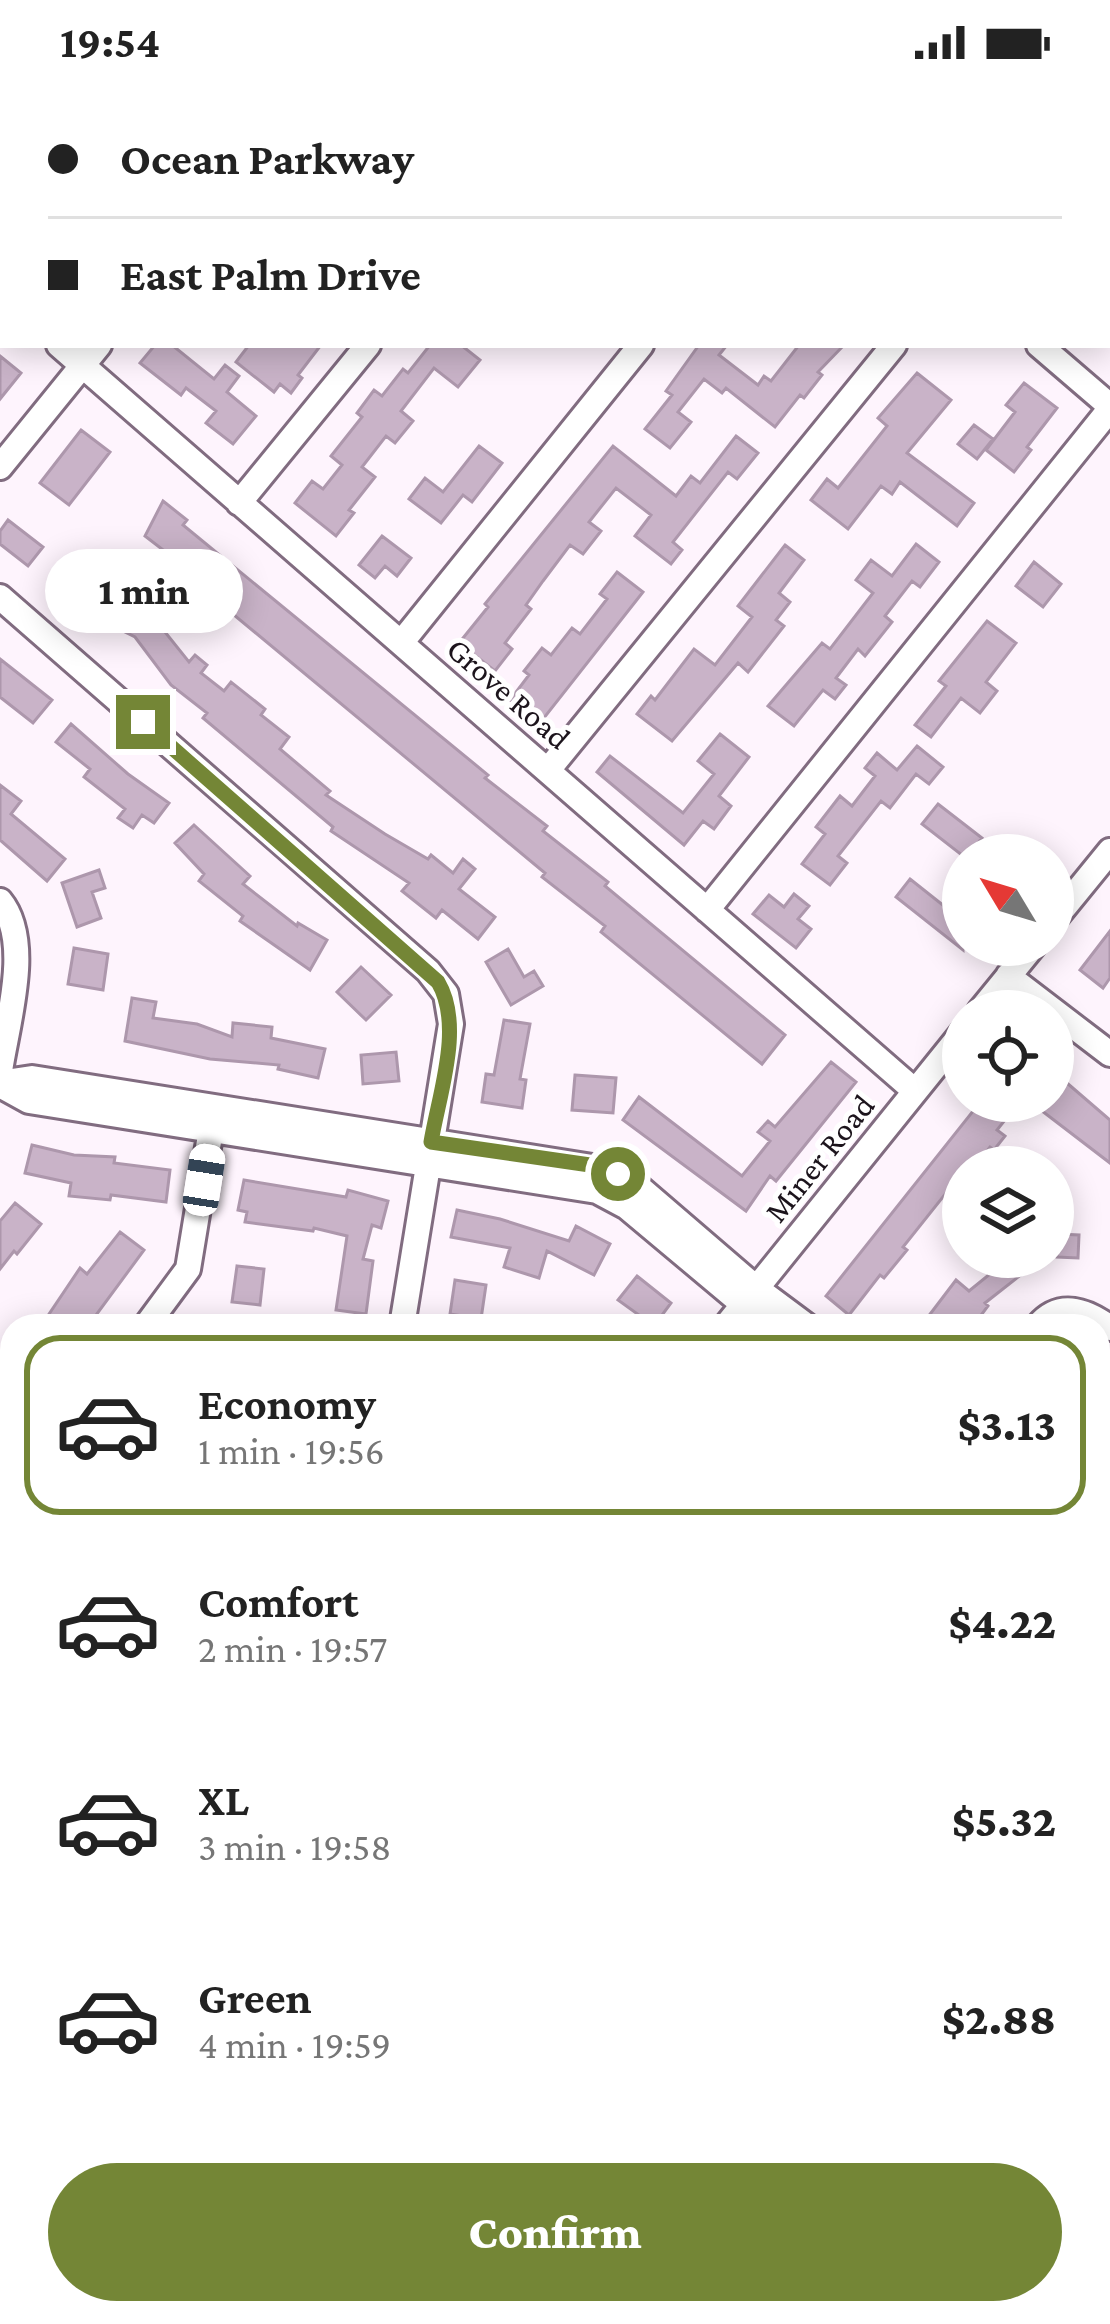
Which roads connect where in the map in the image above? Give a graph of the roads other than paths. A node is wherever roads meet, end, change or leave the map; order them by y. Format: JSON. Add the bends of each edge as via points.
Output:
{"nodes":[{"id":1,"x":62,"y":348,"type":"edge"},
{"id":2,"x":96,"y":348,"type":"edge"},
{"id":3,"x":366,"y":348,"type":"edge"},
{"id":4,"x":639,"y":348,"type":"edge"},
{"id":5,"x":892,"y":348,"type":"edge"},
{"id":6,"x":1042,"y":348,"type":"edge"},
{"id":7,"x":82,"y":365,"type":"junction"},
{"id":8,"x":1110,"y":408,"type":"edge"},
{"id":9,"x":0,"y":467,"type":"edge"},
{"id":10,"x":239,"y":503,"type":"junction"},
{"id":11,"x":0,"y":597,"type":"edge"},
{"id":12,"x":401,"y":643,"type":"junction"},
{"id":13,"x":548,"y":770,"type":"junction"},
{"id":14,"x":1108,"y":858,"type":"edge"},
{"id":15,"x":1074,"y":897,"type":"edge"},
{"id":16,"x":0,"y":902,"type":"edge"},
{"id":17,"x":706,"y":910,"type":"junction"},
{"id":18,"x":1016,"y":966,"type":"edge"},
{"id":19,"x":1008,"y":976,"type":"junction"},
{"id":20,"x":997,"y":990,"type":"edge"},
{"id":21,"x":1110,"y":1054,"type":"edge"},
{"id":22,"x":942,"y":1058,"type":"edge"},
{"id":23,"x":0,"y":1071,"type":"edge"},
{"id":24,"x":0,"y":1084,"type":"edge"},
{"id":25,"x":915,"y":1091,"type":"junction"},
{"id":26,"x":213,"y":1118,"type":"junction"},
{"id":27,"x":430,"y":1153,"type":"junction"},
{"id":28,"x":741,"y":1307,"type":"edge"},
{"id":29,"x":155,"y":1314,"type":"edge"},
{"id":30,"x":404,"y":1314,"type":"edge"},
{"id":31,"x":1054,"y":1314,"type":"edge"},
{"id":32,"x":1087,"y":1314,"type":"edge"}],
"edges":[{"from":1,"to":7,"type":"street","name":"Grove Road"},
{"from":2,"to":7,"type":"street"},
{"from":3,"to":10,"type":"street"},
{"from":4,"to":12,"type":"street"},
{"from":5,"to":13,"type":"street"},
{"from":6,"to":8,"type":"street"},
{"from":7,"to":9,"type":"street"},
{"from":7,"to":10,"type":"street","name":"Grove Road"},
{"from":8,"to":17,"type":"street"},
{"from":10,"to":12,"type":"street","name":"Grove Road"},
{"from":11,"to":27,"type":"street","via":[[438,982],[451,1024]]},
{"from":12,"to":13,"type":"street","name":"Grove Road"},
{"from":13,"to":17,"type":"street","name":"Grove Road"},
{"from":14,"to":15,"type":"street"},
{"from":16,"to":23,"type":"street","via":[[18,950]]},
{"from":17,"to":25,"type":"street","name":"Grove Road"},
{"from":18,"to":19,"type":"street"},
{"from":19,"to":20,"type":"street"},
{"from":19,"to":21,"type":"street"},
{"from":22,"to":25,"type":"street","name":"Miner Road"},
{"from":24,"to":26,"type":"street","via":[[29,1101]]},
{"from":25,"to":28,"type":"street","name":"Miner Road"},
{"from":26,"to":27,"type":"street"},
{"from":26,"to":29,"type":"street","via":[[188,1269]]},
{"from":27,"to":28,"type":"street","via":[[618,1174],[641,1189]]},
{"from":27,"to":30,"type":"street"},
{"from":31,"to":32,"type":"street"}]}
